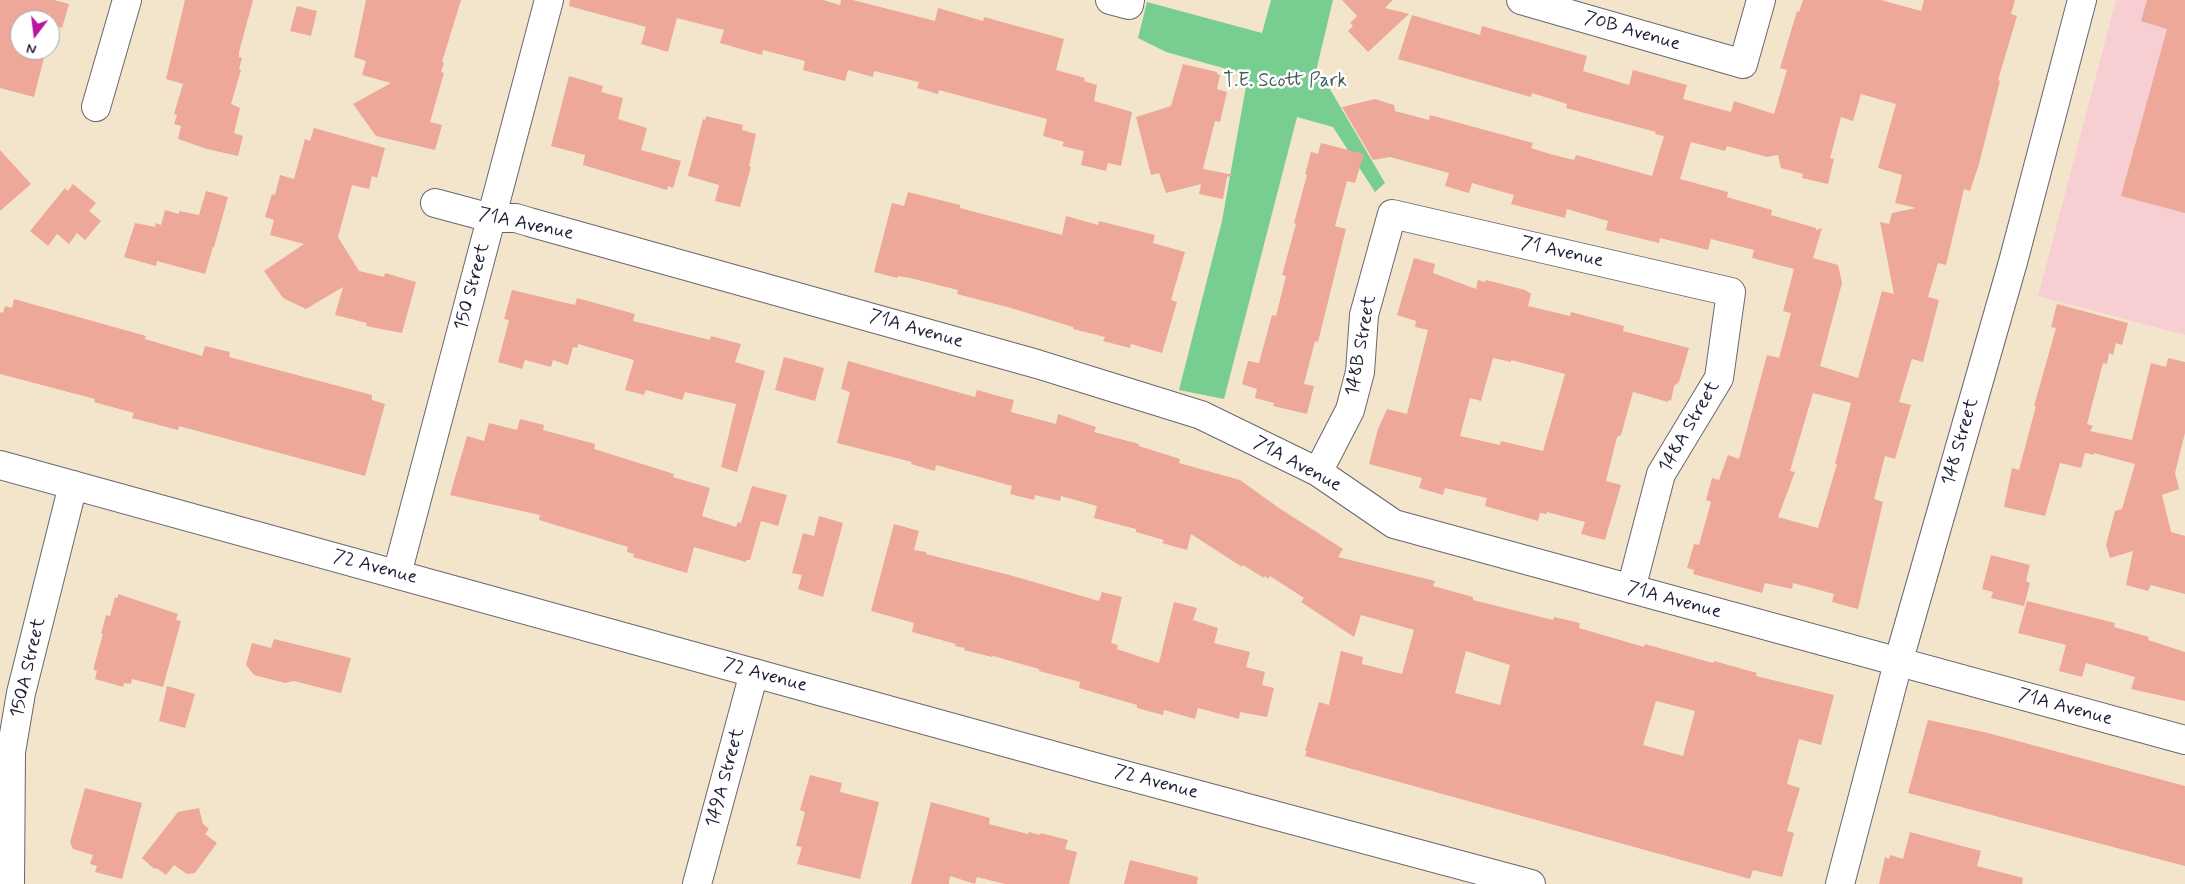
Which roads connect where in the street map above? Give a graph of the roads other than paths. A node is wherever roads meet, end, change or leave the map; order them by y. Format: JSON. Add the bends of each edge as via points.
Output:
{"nodes":[{"id":1,"x":127,"y":0,"type":"edge"},
{"id":2,"x":549,"y":0,"type":"edge"},
{"id":3,"x":1522,"y":0,"type":"edge"},
{"id":4,"x":1760,"y":0,"type":"edge"},
{"id":5,"x":2082,"y":0,"type":"edge"},
{"id":6,"x":96,"y":106,"type":"dead end"},
{"id":7,"x":435,"y":203,"type":"dead end"},
{"id":8,"x":1392,"y":214,"type":"joint"},
{"id":9,"x":491,"y":218,"type":"junction"},
{"id":10,"x":1732,"y":292,"type":"joint"},
{"id":11,"x":0,"y":465,"type":"edge"},
{"id":12,"x":1318,"y":472,"type":"junction"},
{"id":13,"x":73,"y":485,"type":"junction"},
{"id":14,"x":397,"y":574,"type":"junction"},
{"id":15,"x":1631,"y":589,"type":"junction"},
{"id":16,"x":1898,"y":663,"type":"junction"},
{"id":17,"x":754,"y":672,"type":"junction"},
{"id":18,"x":2185,"y":740,"type":"edge"},
{"id":19,"x":10,"y":884,"type":"edge"},
{"id":20,"x":697,"y":884,"type":"edge"},
{"id":21,"x":1531,"y":884,"type":"edge"},
{"id":22,"x":1840,"y":884,"type":"edge"}],
"edges":[{"from":1,"to":6,"type":"street"},
{"from":2,"to":9,"type":"street","name":"150 Street"},
{"from":3,"to":4,"type":"street","name":"70B Avenue","via":[[1743,64]]},
{"from":5,"to":16,"type":"street","name":"148 Street","via":[[2013,262]]},
{"from":7,"to":9,"type":"street","name":"71A Avenue"},
{"from":8,"to":10,"type":"street","name":"71 Avenue"},
{"from":8,"to":12,"type":"street","name":"148B Street","via":[[1364,315],[1360,372],[1350,410]]},
{"from":9,"to":12,"type":"street","name":"71A Avenue","via":[[516,218],[1046,367],[1201,415]]},
{"from":9,"to":14,"type":"street","name":"150 Street"},
{"from":10,"to":15,"type":"street","name":"148A Street","via":[[1719,378],[1661,474]]},
{"from":11,"to":13,"type":"street","name":"72 Avenue"},
{"from":12,"to":15,"type":"street","name":"71A Avenue","via":[[1394,524]]},
{"from":13,"to":14,"type":"street","name":"72 Avenue"},
{"from":13,"to":19,"type":"street","name":"150A Street","via":[[21,693],[12,752]]},
{"from":14,"to":17,"type":"street","name":"72 Avenue"},
{"from":15,"to":16,"type":"street","name":"71A Avenue"},
{"from":16,"to":18,"type":"street","name":"71A Avenue"},
{"from":16,"to":22,"type":"street","name":"148 Street"},
{"from":17,"to":20,"type":"street","name":"149A Street"},
{"from":17,"to":21,"type":"street","name":"72 Avenue","via":[[1111,772]]}]}
